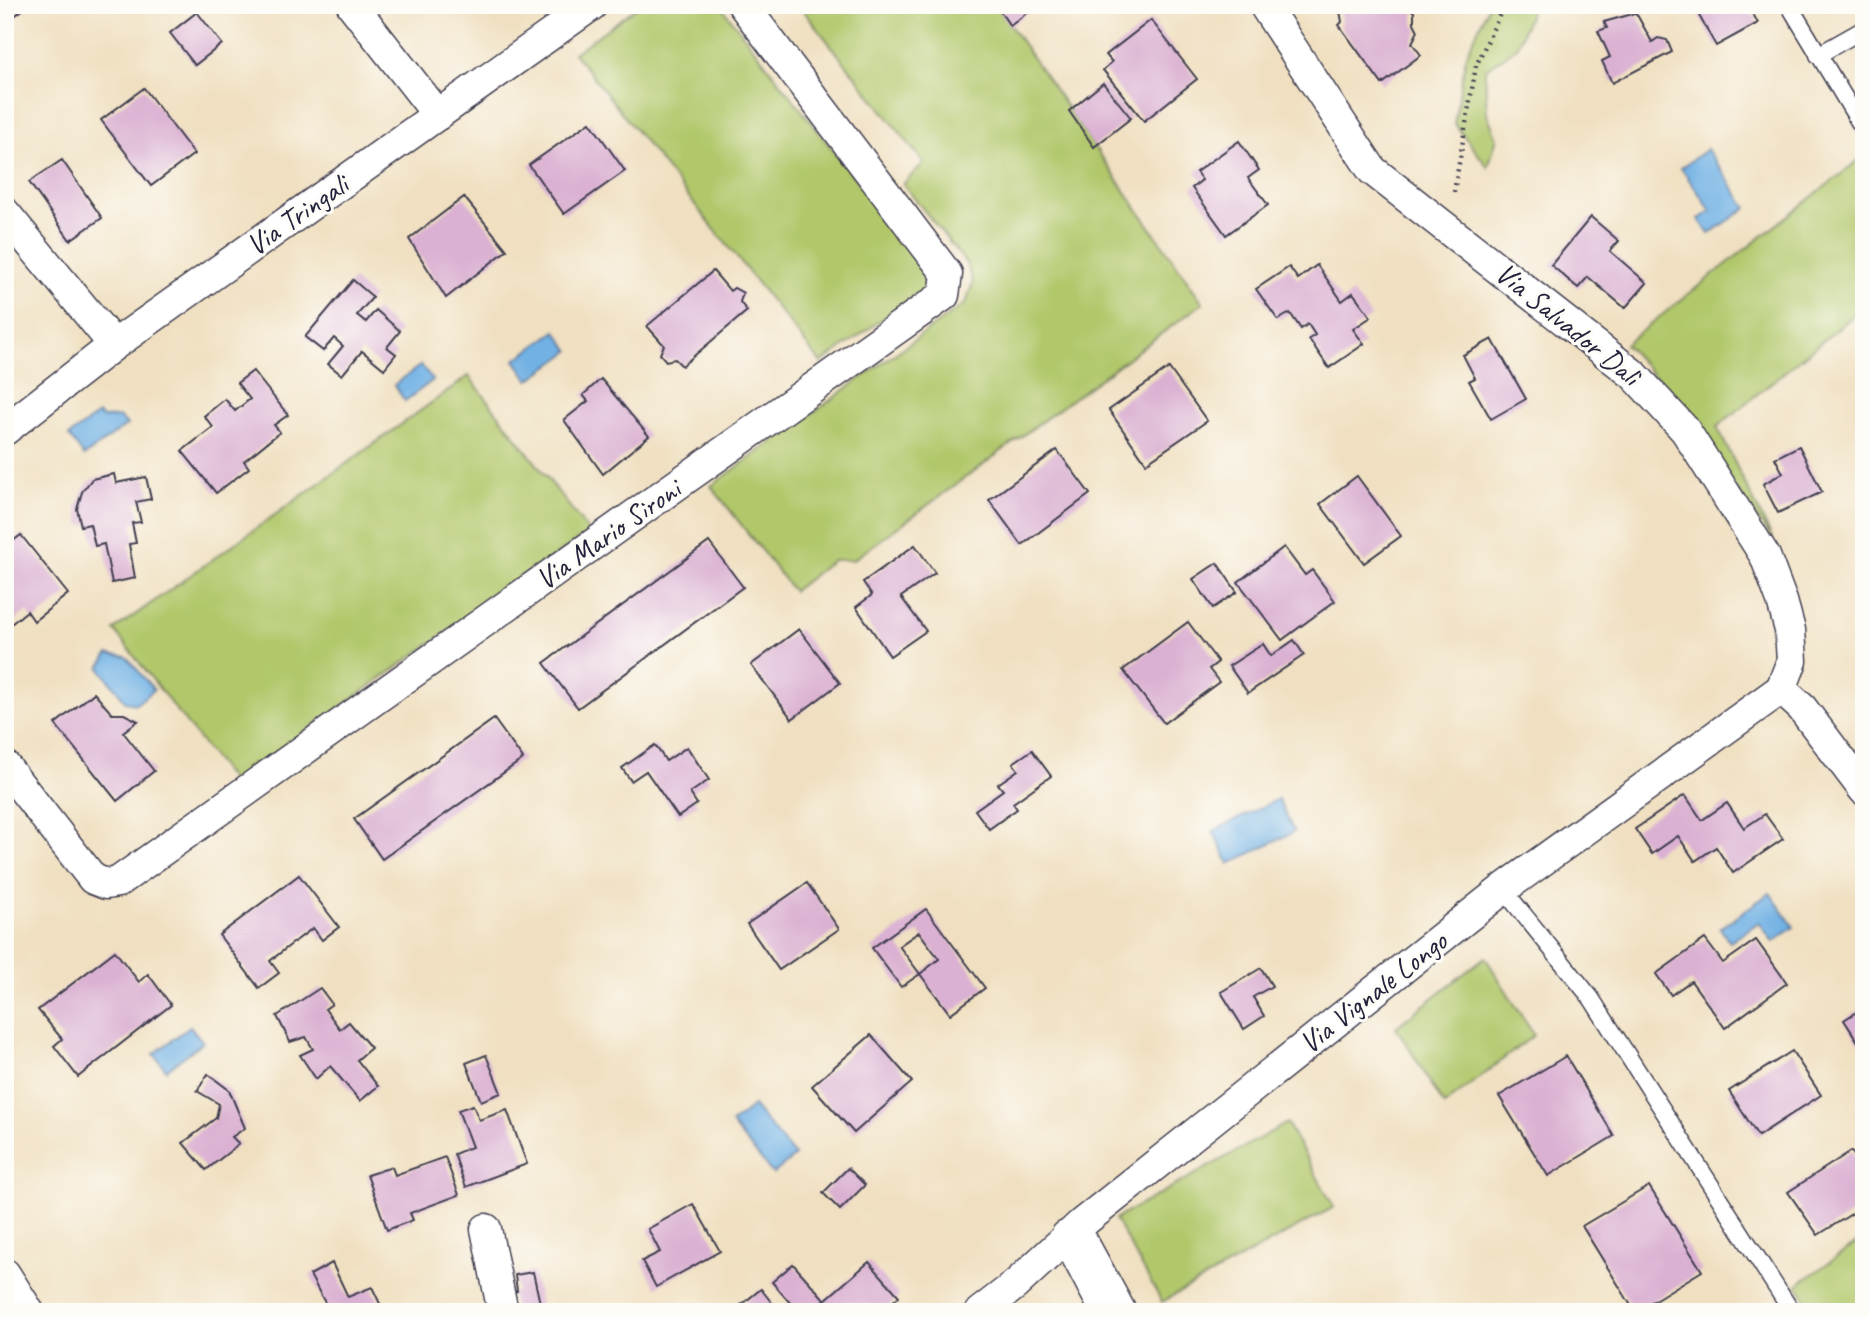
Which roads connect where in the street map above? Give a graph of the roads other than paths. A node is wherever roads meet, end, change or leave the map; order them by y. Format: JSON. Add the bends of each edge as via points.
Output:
{"nodes":[{"id":1,"x":352,"y":5,"type":"edge"},
{"id":2,"x":592,"y":5,"type":"edge"},
{"id":3,"x":743,"y":5,"type":"edge"},
{"id":4,"x":1264,"y":5,"type":"edge"},
{"id":5,"x":1789,"y":5,"type":"edge"},
{"id":6,"x":1864,"y":29,"type":"edge"},
{"id":7,"x":1818,"y":55,"type":"junction"},
{"id":8,"x":438,"y":115,"type":"junction"},
{"id":9,"x":1864,"y":130,"type":"edge"},
{"id":10,"x":5,"y":213,"type":"edge"},
{"id":11,"x":114,"y":345,"type":"junction"},
{"id":12,"x":5,"y":430,"type":"edge"},
{"id":13,"x":1781,"y":689,"type":"junction"},
{"id":14,"x":5,"y":766,"type":"edge"},
{"id":15,"x":1864,"y":790,"type":"edge"},
{"id":16,"x":1503,"y":889,"type":"junction"},
{"id":17,"x":486,"y":1229,"type":"dead end"},
{"id":18,"x":1073,"y":1230,"type":"junction"},
{"id":19,"x":5,"y":1275,"type":"edge"},
{"id":20,"x":29,"y":1312,"type":"edge"},
{"id":21,"x":503,"y":1312,"type":"edge"},
{"id":22,"x":980,"y":1312,"type":"edge"},
{"id":23,"x":1106,"y":1312,"type":"edge"},
{"id":24,"x":1129,"y":1312,"type":"edge"},
{"id":25,"x":1792,"y":1312,"type":"edge"}],
"edges":[{"from":1,"to":8,"type":"street"},
{"from":2,"to":8,"type":"street","name":"Via Tringali"},
{"from":3,"to":14,"type":"street","name":"Via Mario Sironi","via":[[947,274],[944,295],[118,882],[93,879]]},
{"from":4,"to":13,"type":"street","name":"Via Salvador Dalì","via":[[1373,170],[1634,375],[1685,430],[1765,556],[1778,590],[1790,630],[1792,661]]},
{"from":5,"to":7,"type":"lane"},
{"from":6,"to":7,"type":"lane"},
{"from":7,"to":9,"type":"lane"},
{"from":8,"to":11,"type":"street","name":"Via Tringali"},
{"from":10,"to":11,"type":"street"},
{"from":11,"to":12,"type":"street","name":"Via Tringali"},
{"from":13,"to":15,"type":"street","via":[[1802,708]]},
{"from":13,"to":16,"type":"street","name":"Via Vignale Longo"},
{"from":16,"to":18,"type":"street","name":"Via Vignale Longo"},
{"from":16,"to":25,"type":"lane","via":[[1591,998]]},
{"from":17,"to":21,"type":"street"},
{"from":18,"to":22,"type":"street","name":"Via Vignale Longo"},
{"from":18,"to":23,"type":"street"},
{"from":18,"to":24,"type":"lane"},
{"from":19,"to":20,"type":"street"}]}
